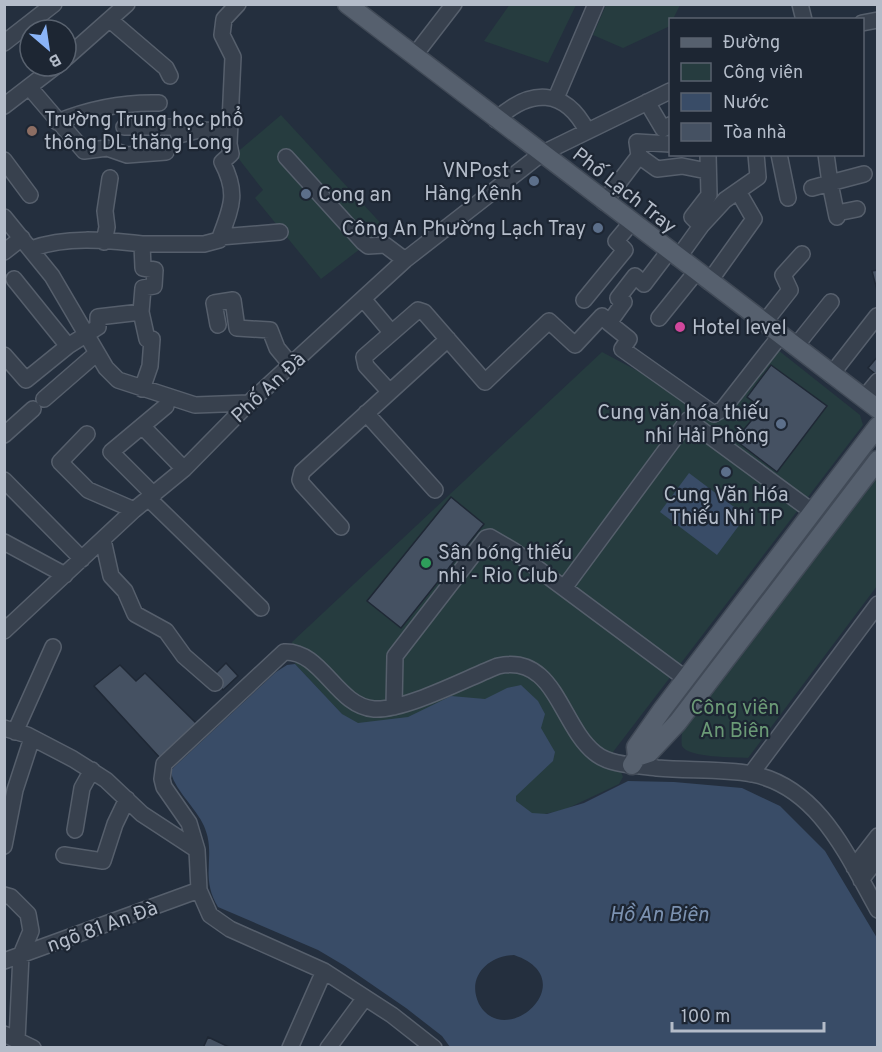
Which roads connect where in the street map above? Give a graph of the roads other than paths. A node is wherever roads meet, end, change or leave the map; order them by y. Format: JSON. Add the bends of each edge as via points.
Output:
{"nodes":[{"id":1,"x":54,"y":4,"type":"edge"},
{"id":2,"x":127,"y":4,"type":"edge"},
{"id":3,"x":238,"y":4,"type":"edge"},
{"id":4,"x":347,"y":4,"type":"edge"},
{"id":5,"x":454,"y":4,"type":"edge"},
{"id":6,"x":596,"y":4,"type":"edge"},
{"id":7,"x":110,"y":20,"type":"junction"},
{"id":8,"x":4,"y":43,"type":"edge"},
{"id":9,"x":78,"y":48,"type":"edge"},
{"id":10,"x":414,"y":56,"type":"junction"},
{"id":11,"x":170,"y":76,"type":"dead end"},
{"id":12,"x":42,"y":78,"type":"edge"},
{"id":13,"x":30,"y":88,"type":"junction"},
{"id":14,"x":669,"y":92,"type":"edge"},
{"id":15,"x":556,"y":98,"type":"junction"},
{"id":16,"x":648,"y":102,"type":"junction"},
{"id":17,"x":159,"y":103,"type":"dead end"},
{"id":18,"x":4,"y":106,"type":"edge"},
{"id":19,"x":496,"y":120,"type":"junction"},
{"id":20,"x":57,"y":122,"type":"junction"},
{"id":21,"x":669,"y":126,"type":"edge"},
{"id":22,"x":124,"y":127,"type":"dead end"},
{"id":23,"x":230,"y":131,"type":"junction"},
{"id":24,"x":587,"y":131,"type":"junction"},
{"id":25,"x":669,"y":144,"type":"edge"},
{"id":26,"x":166,"y":152,"type":"dead end"},
{"id":27,"x":541,"y":154,"type":"junction"},
{"id":28,"x":639,"y":156,"type":"junction"},
{"id":29,"x":708,"y":156,"type":"edge"},
{"id":30,"x":756,"y":156,"type":"edge"},
{"id":31,"x":778,"y":156,"type":"edge"},
{"id":32,"x":826,"y":156,"type":"edge"},
{"id":33,"x":286,"y":157,"type":"dead end"},
{"id":34,"x":4,"y":160,"type":"edge"},
{"id":35,"x":707,"y":171,"type":"junction"},
{"id":36,"x":864,"y":174,"type":"dead end"},
{"id":37,"x":110,"y":178,"type":"dead end"},
{"id":38,"x":830,"y":183,"type":"junction"},
{"id":39,"x":812,"y":188,"type":"dead end"},
{"id":40,"x":739,"y":193,"type":"junction"},
{"id":41,"x":30,"y":195,"type":"dead end"},
{"id":42,"x":788,"y":198,"type":"dead end"},
{"id":43,"x":604,"y":202,"type":"junction"},
{"id":44,"x":857,"y":209,"type":"dead end"},
{"id":45,"x":4,"y":218,"type":"edge"},
{"id":46,"x":631,"y":223,"type":"junction"},
{"id":47,"x":700,"y":226,"type":"junction"},
{"id":48,"x":280,"y":232,"type":"dead end"},
{"id":49,"x":220,"y":237,"type":"junction"},
{"id":50,"x":26,"y":243,"type":"junction"},
{"id":51,"x":104,"y":243,"type":"junction"},
{"id":52,"x":142,"y":244,"type":"junction"},
{"id":53,"x":4,"y":252,"type":"edge"},
{"id":54,"x":802,"y":254,"type":"dead end"},
{"id":55,"x":673,"y":255,"type":"junction"},
{"id":56,"x":405,"y":260,"type":"junction"},
{"id":57,"x":703,"y":277,"type":"junction"},
{"id":58,"x":14,"y":279,"type":"dead end"},
{"id":59,"x":364,"y":300,"type":"junction"},
{"id":60,"x":584,"y":300,"type":"dead end"},
{"id":61,"x":831,"y":302,"type":"dead end"},
{"id":62,"x":141,"y":312,"type":"junction"},
{"id":63,"x":877,"y":316,"type":"edge"},
{"id":64,"x":659,"y":318,"type":"dead end"},
{"id":65,"x":609,"y":323,"type":"junction"},
{"id":66,"x":764,"y":323,"type":"junction"},
{"id":67,"x":218,"y":325,"type":"dead end"},
{"id":68,"x":391,"y":332,"type":"junction"},
{"id":69,"x":85,"y":334,"type":"junction"},
{"id":70,"x":448,"y":339,"type":"junction"},
{"id":71,"x":787,"y":342,"type":"junction"},
{"id":72,"x":68,"y":346,"type":"junction"},
{"id":73,"x":97,"y":353,"type":"junction"},
{"id":74,"x":5,"y":357,"type":"edge"},
{"id":75,"x":291,"y":365,"type":"junction"},
{"id":76,"x":831,"y":375,"type":"junction"},
{"id":77,"x":878,"y":381,"type":"edge"},
{"id":78,"x":142,"y":389,"type":"junction"},
{"id":79,"x":389,"y":391,"type":"junction"},
{"id":80,"x":249,"y":403,"type":"junction"},
{"id":81,"x":871,"y":404,"type":"edge"},
{"id":82,"x":166,"y":406,"type":"dead end"},
{"id":83,"x":366,"y":413,"type":"junction"},
{"id":84,"x":142,"y":426,"type":"junction"},
{"id":85,"x":878,"y":426,"type":"edge"},
{"id":86,"x":87,"y":434,"type":"dead end"},
{"id":87,"x":4,"y":435,"type":"edge"},
{"id":88,"x":878,"y":460,"type":"edge"},
{"id":89,"x":184,"y":469,"type":"junction"},
{"id":90,"x":4,"y":480,"type":"edge"},
{"id":91,"x":435,"y":490,"type":"dead end"},
{"id":92,"x":152,"y":497,"type":"junction"},
{"id":93,"x":134,"y":510,"type":"junction"},
{"id":94,"x":813,"y":512,"type":"junction"},
{"id":95,"x":341,"y":527,"type":"dead end"},
{"id":96,"x":103,"y":540,"type":"junction"},
{"id":97,"x":4,"y":542,"type":"edge"},
{"id":98,"x":81,"y":559,"type":"junction"},
{"id":99,"x":65,"y":574,"type":"junction"},
{"id":100,"x":564,"y":588,"type":"junction"},
{"id":101,"x":755,"y":590,"type":"junction"},
{"id":102,"x":770,"y":602,"type":"junction"},
{"id":103,"x":878,"y":604,"type":"edge"},
{"id":104,"x":261,"y":608,"type":"dead end"},
{"id":105,"x":4,"y":631,"type":"edge"},
{"id":106,"x":53,"y":647,"type":"dead end"},
{"id":107,"x":686,"y":680,"type":"junction"},
{"id":108,"x":215,"y":683,"type":"dead end"},
{"id":109,"x":394,"y":707,"type":"junction"},
{"id":110,"x":7,"y":729,"type":"edge"},
{"id":111,"x":32,"y":738,"type":"junction"},
{"id":112,"x":635,"y":761,"type":"junction"},
{"id":113,"x":92,"y":770,"type":"junction"},
{"id":114,"x":751,"y":774,"type":"junction"},
{"id":115,"x":127,"y":799,"type":"junction"},
{"id":116,"x":75,"y":830,"type":"dead end"},
{"id":117,"x":878,"y":836,"type":"edge"},
{"id":118,"x":4,"y":846,"type":"edge"},
{"id":119,"x":197,"y":850,"type":"junction"},
{"id":120,"x":64,"y":855,"type":"dead end"},
{"id":121,"x":878,"y":858,"type":"edge"},
{"id":122,"x":857,"y":873,"type":"junction"},
{"id":123,"x":199,"y":890,"type":"junction"},
{"id":124,"x":4,"y":895,"type":"edge"},
{"id":125,"x":878,"y":910,"type":"edge"},
{"id":126,"x":21,"y":956,"type":"junction"},
{"id":127,"x":4,"y":962,"type":"edge"},
{"id":128,"x":324,"y":971,"type":"junction"},
{"id":129,"x":364,"y":999,"type":"junction"},
{"id":130,"x":11,"y":1037,"type":"edge"},
{"id":131,"x":33,"y":1047,"type":"edge"},
{"id":132,"x":290,"y":1047,"type":"edge"},
{"id":133,"x":328,"y":1047,"type":"edge"},
{"id":134,"x":434,"y":1047,"type":"edge"}],
"edges":[{"from":1,"to":8,"type":"street"},
{"from":2,"to":7,"type":"street"},
{"from":3,"to":23,"type":"street","via":[[224,19],[222,35],[233,57]]},
{"from":4,"to":10,"type":"main road","name":"Phố Lạch Tray"},
{"from":5,"to":10,"type":"street"},
{"from":6,"to":15,"type":"street"},
{"from":7,"to":9,"type":"street"},
{"from":7,"to":11,"type":"street","via":[[166,68]]},
{"from":10,"to":19,"type":"main road","name":"Phố Lạch Tray"},
{"from":12,"to":13,"type":"street"},
{"from":13,"to":18,"type":"street"},
{"from":13,"to":20,"type":"street"},
{"from":14,"to":16,"type":"street","name":"Phố An Đà"},
{"from":15,"to":19,"type":"street","via":[[520,102]]},
{"from":15,"to":24,"type":"street","via":[[578,114]]},
{"from":16,"to":21,"type":"street","via":[[663,129]]},
{"from":16,"to":24,"type":"street","name":"Phố An Đà"},
{"from":17,"to":20,"type":"street","via":[[132,102],[83,111]]},
{"from":19,"to":27,"type":"main road","name":"Phố Lạch Tray"},
{"from":20,"to":26,"type":"street","via":[[84,151],[107,148],[127,155]]},
{"from":22,"to":23,"type":"street","via":[[176,127],[178,135],[199,130]]},
{"from":23,"to":49,"type":"street","via":[[231,154],[222,162],[232,181],[231,208]]},
{"from":24,"to":27,"type":"street","name":"Phố An Đà"},
{"from":25,"to":28,"type":"street","via":[[637,142]]},
{"from":27,"to":43,"type":"main road","name":"Phố Lạch Tray"},
{"from":27,"to":56,"type":"street","name":"Phố An Đà"},
{"from":28,"to":35,"type":"street","via":[[657,169],[682,166]]},
{"from":28,"to":43,"type":"street"},
{"from":29,"to":35,"type":"street"},
{"from":30,"to":40,"type":"street","via":[[758,177]]},
{"from":31,"to":42,"type":"street"},
{"from":32,"to":38,"type":"street"},
{"from":33,"to":56,"type":"street","via":[[363,242],[368,246],[385,246]]},
{"from":34,"to":41,"type":"street"},
{"from":35,"to":47,"type":"street","via":[[709,195],[692,217]]},
{"from":36,"to":38,"type":"street"},
{"from":37,"to":51,"type":"street"},
{"from":38,"to":39,"type":"street"},
{"from":38,"to":44,"type":"street","via":[[837,215]]},
{"from":40,"to":47,"type":"street","via":[[725,200]]},
{"from":40,"to":57,"type":"street","via":[[753,219]]},
{"from":43,"to":46,"type":"main road","name":"Phố Lạch Tray"},
{"from":45,"to":50,"type":"street"},
{"from":46,"to":55,"type":"main road","name":"Phố Lạch Tray"},
{"from":46,"to":60,"type":"street","via":[[616,241],[625,250]]},
{"from":47,"to":55,"type":"street"},
{"from":48,"to":49,"type":"street"},
{"from":49,"to":52,"type":"street","via":[[204,244]]},
{"from":50,"to":51,"type":"street"},
{"from":50,"to":53,"type":"street"},
{"from":50,"to":69,"type":"street","via":[[52,276]]},
{"from":51,"to":52,"type":"street"},
{"from":52,"to":62,"type":"street","via":[[143,268],[155,270],[154,286],[143,288]]},
{"from":54,"to":66,"type":"street","via":[[783,275],[790,290]]},
{"from":55,"to":57,"type":"main road","name":"Phố Lạch Tray"},
{"from":55,"to":65,"type":"street","via":[[644,284],[634,276],[618,298],[624,302]]},
{"from":56,"to":59,"type":"street","name":"Phố An Đà"},
{"from":57,"to":64,"type":"street"},
{"from":57,"to":66,"type":"main road","name":"Phố Lạch Tray"},
{"from":58,"to":72,"type":"street"},
{"from":59,"to":68,"type":"street"},
{"from":59,"to":75,"type":"street","name":"Phố An Đà"},
{"from":61,"to":71,"type":"street"},
{"from":62,"to":69,"type":"street","via":[[98,317],[98,327]]},
{"from":62,"to":78,"type":"street","via":[[147,339],[152,339],[150,366]]},
{"from":63,"to":76,"type":"street"},
{"from":65,"to":70,"type":"street","via":[[602,316],[575,345],[549,321],[485,382]]},
{"from":65,"to":71,"type":"street","via":[[629,339],[622,349],[714,414]]},
{"from":66,"to":71,"type":"main road","name":"Phố Lạch Tray"},
{"from":67,"to":75,"type":"street","via":[[214,303],[233,300],[237,328],[270,330],[277,348]]},
{"from":68,"to":70,"type":"street","via":[[422,310]]},
{"from":68,"to":79,"type":"street","via":[[364,357],[366,366]]},
{"from":69,"to":72,"type":"street"},
{"from":69,"to":73,"type":"street"},
{"from":70,"to":79,"type":"street"},
{"from":71,"to":76,"type":"main road","name":"Phố Lạch Tray"},
{"from":72,"to":74,"type":"street","via":[[26,380]]},
{"from":73,"to":78,"type":"street","via":[[118,380]]},
{"from":73,"to":87,"type":"street"},
{"from":75,"to":80,"type":"street","name":"Phố An Đà"},
{"from":76,"to":81,"type":"main road","name":"Phố Lạch Tray"},
{"from":77,"to":81,"type":"street"},
{"from":78,"to":80,"type":"street","via":[[195,405]]},
{"from":79,"to":83,"type":"street"},
{"from":80,"to":89,"type":"street","name":"Phố An Đà"},
{"from":82,"to":84,"type":"street"},
{"from":83,"to":91,"type":"street"},
{"from":83,"to":95,"type":"street","via":[[300,476],[302,484]]},
{"from":84,"to":89,"type":"street"},
{"from":84,"to":92,"type":"street","via":[[111,452]]},
{"from":85,"to":94,"type":"main road"},
{"from":86,"to":93,"type":"street","via":[[60,462],[88,490]]},
{"from":88,"to":102,"type":"main road"},
{"from":89,"to":92,"type":"street","name":"Phố An Đà"},
{"from":90,"to":98,"type":"street"},
{"from":92,"to":93,"type":"street","name":"Phố An Đà"},
{"from":92,"to":104,"type":"street"},
{"from":93,"to":96,"type":"street","name":"Phố An Đà"},
{"from":94,"to":100,"type":"street","via":[[688,420]]},
{"from":94,"to":101,"type":"main road"},
{"from":96,"to":98,"type":"street","name":"Phố An Đà"},
{"from":96,"to":108,"type":"street","via":[[111,576],[125,591],[135,614],[166,631],[184,656]]},
{"from":97,"to":99,"type":"street"},
{"from":98,"to":99,"type":"street","name":"Phố An Đà"},
{"from":99,"to":105,"type":"street","name":"Phố An Đà"},
{"from":100,"to":107,"type":"street"},
{"from":100,"to":109,"type":"street","via":[[501,542],[486,538],[395,656]]},
{"from":101,"to":102,"type":"main road"},
{"from":101,"to":107,"type":"main road"},
{"from":102,"to":112,"type":"main road","via":[[678,722],[649,753]]},
{"from":103,"to":114,"type":"street"},
{"from":106,"to":110,"type":"street"},
{"from":107,"to":112,"type":"main road","via":[[636,747]]},
{"from":109,"to":112,"type":"street","via":[[498,666],[520,664],[541,675],[572,728],[593,752],[601,757]]},
{"from":109,"to":119,"type":"street","via":[[367,708],[351,702],[304,656],[284,652],[164,764],[164,787],[189,823]]},
{"from":110,"to":111,"type":"street"},
{"from":111,"to":113,"type":"street"},
{"from":111,"to":118,"type":"street","via":[[15,790]]},
{"from":112,"to":114,"type":"street"},
{"from":113,"to":115,"type":"street"},
{"from":113,"to":116,"type":"street","via":[[82,788]]},
{"from":114,"to":122,"type":"street","via":[[801,796],[821,816]]},
{"from":115,"to":119,"type":"street","via":[[142,814]]},
{"from":115,"to":120,"type":"street","via":[[103,861]]},
{"from":117,"to":122,"type":"street"},
{"from":119,"to":123,"type":"street"},
{"from":121,"to":122,"type":"street"},
{"from":122,"to":125,"type":"street"},
{"from":123,"to":126,"type":"street","name":"ngõ 81 An Đà"},
{"from":123,"to":128,"type":"street","via":[[210,915],[230,929]]},
{"from":124,"to":126,"type":"street","via":[[28,914],[31,931]]},
{"from":126,"to":127,"type":"street","name":"ngõ 81 An Đà"},
{"from":126,"to":130,"type":"street"},
{"from":128,"to":129,"type":"street"},
{"from":128,"to":132,"type":"street"},
{"from":129,"to":133,"type":"street"},
{"from":129,"to":134,"type":"street"},
{"from":130,"to":131,"type":"street"}]}
